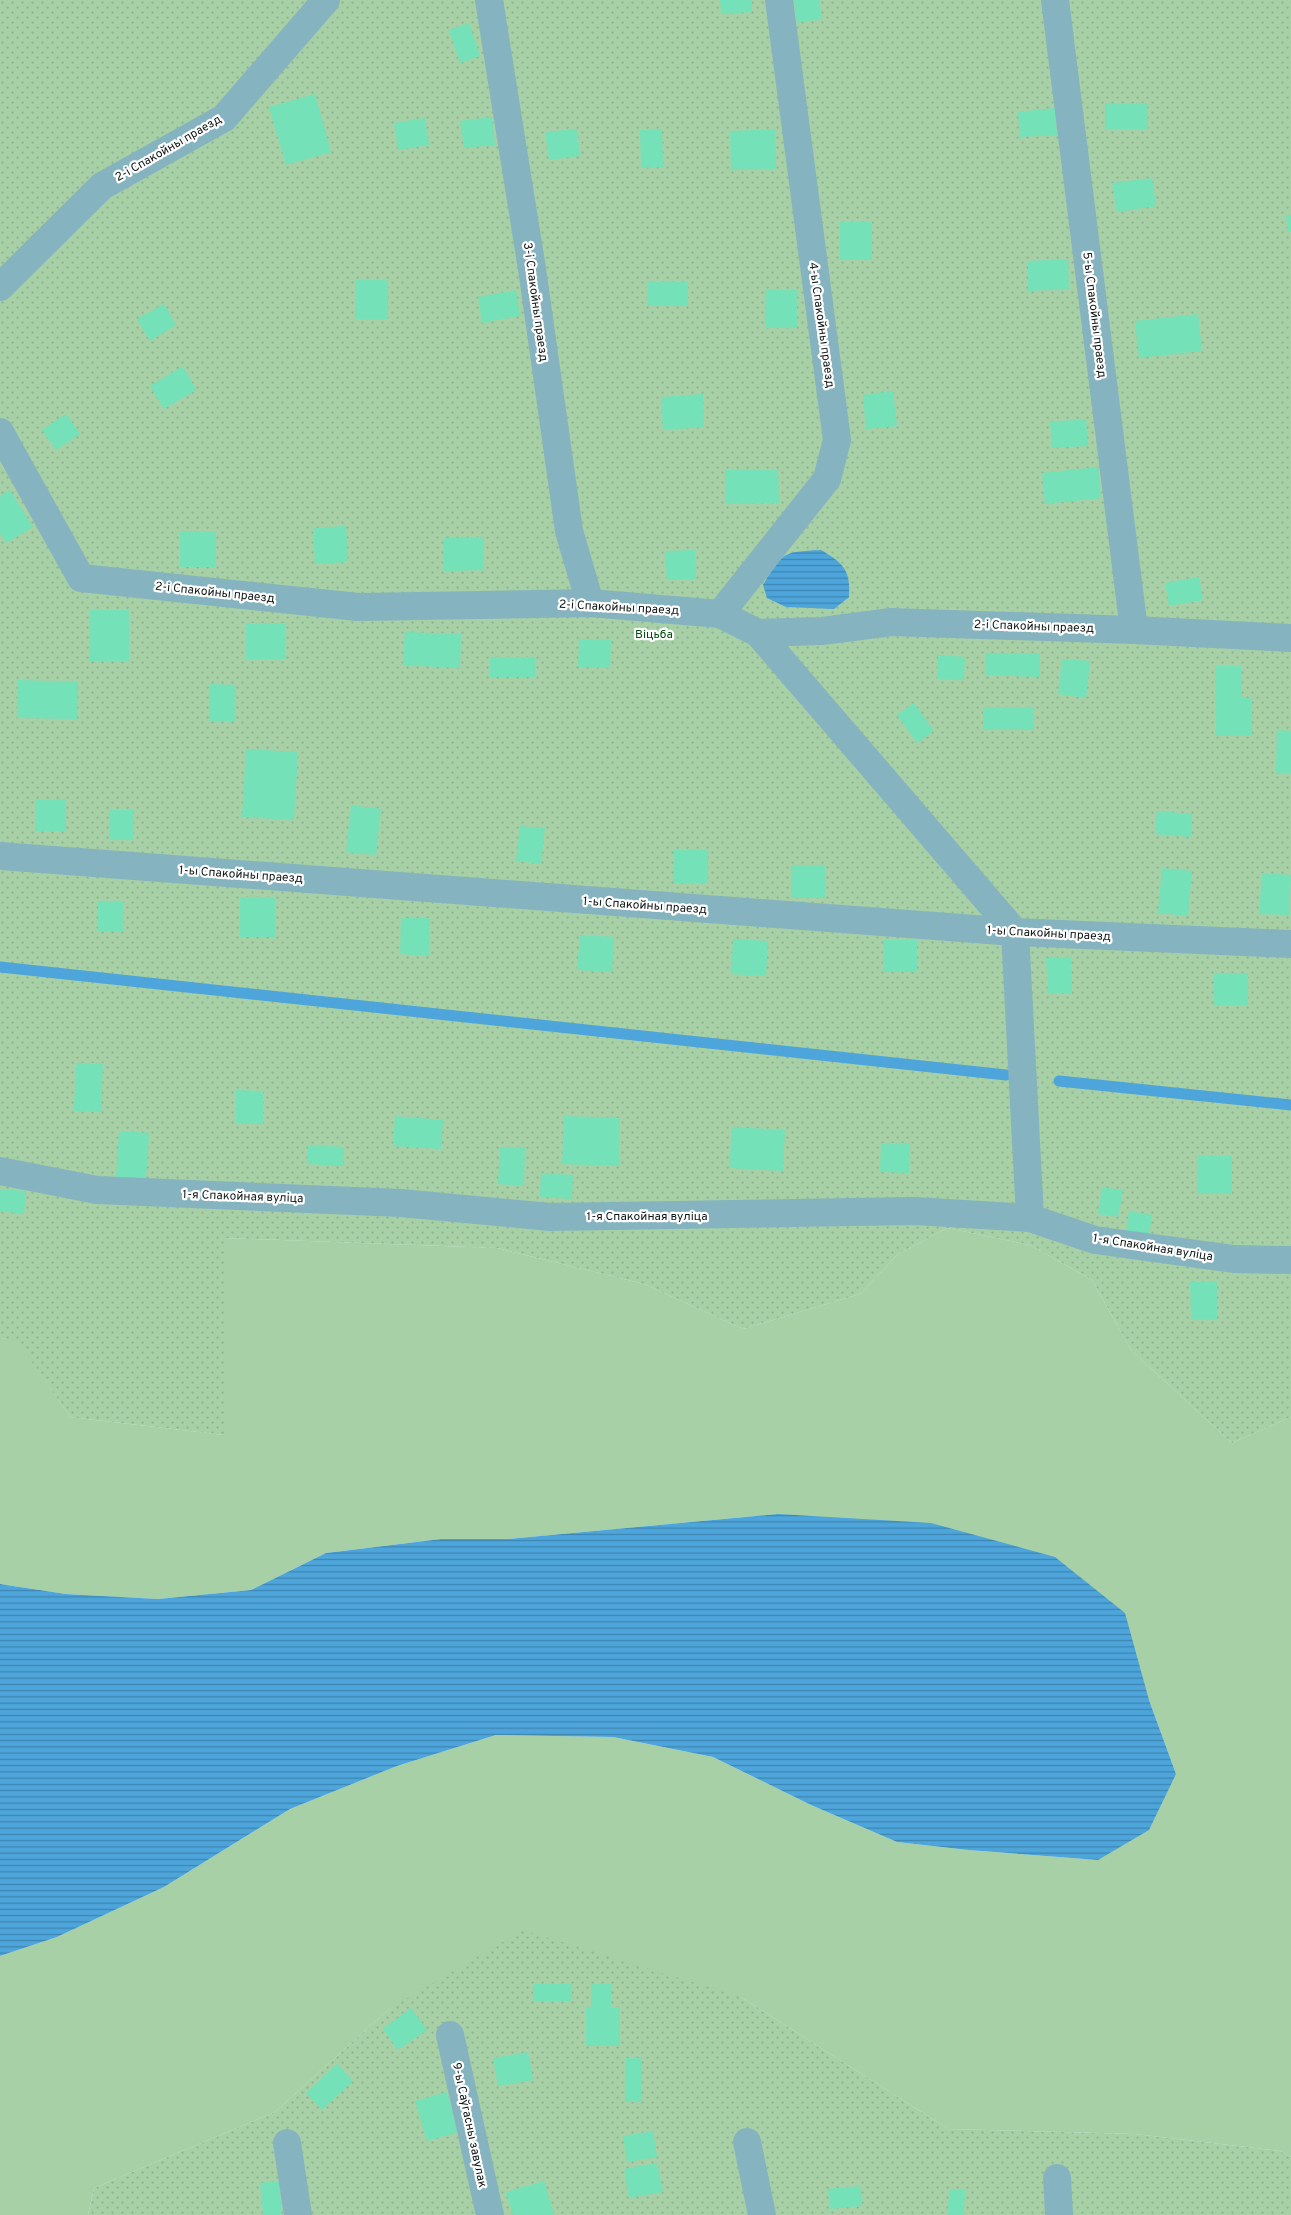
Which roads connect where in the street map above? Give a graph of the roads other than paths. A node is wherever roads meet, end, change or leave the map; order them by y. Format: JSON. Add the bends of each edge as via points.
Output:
{"nodes":[{"id":1,"x":326,"y":0,"type":"edge"},
{"id":2,"x":489,"y":0,"type":"edge"},
{"id":3,"x":779,"y":0,"type":"edge"},
{"id":4,"x":1055,"y":0,"type":"edge"},
{"id":5,"x":0,"y":286,"type":"edge"},
{"id":6,"x":0,"y":432,"type":"edge"},
{"id":7,"x":590,"y":603,"type":"junction"},
{"id":8,"x":720,"y":614,"type":"junction"},
{"id":9,"x":1134,"y":630,"type":"junction"},
{"id":10,"x":758,"y":633,"type":"junction"},
{"id":11,"x":1291,"y":638,"type":"edge"},
{"id":12,"x":0,"y":856,"type":"edge"},
{"id":13,"x":1015,"y":932,"type":"junction"},
{"id":14,"x":1291,"y":944,"type":"edge"},
{"id":15,"x":0,"y":1171,"type":"edge"},
{"id":16,"x":1030,"y":1218,"type":"junction"},
{"id":17,"x":1291,"y":1260,"type":"edge"},
{"id":18,"x":450,"y":2035,"type":"dead end"},
{"id":19,"x":747,"y":2142,"type":"dead end"},
{"id":20,"x":288,"y":2143,"type":"dead end"},
{"id":21,"x":1057,"y":2178,"type":"dead end"},
{"id":22,"x":298,"y":2215,"type":"edge"},
{"id":23,"x":490,"y":2215,"type":"edge"},
{"id":24,"x":762,"y":2215,"type":"edge"},
{"id":25,"x":1059,"y":2215,"type":"edge"}],
"edges":[{"from":1,"to":5,"type":"lane","name":"2-і Спакойны праезд","via":[[224,118],[102,186]]},
{"from":2,"to":7,"type":"lane","name":"3-і Спакойны праезд","via":[[569,531]]},
{"from":3,"to":8,"type":"lane","name":"4-ы Спакойны праезд","via":[[837,440],[827,479]]},
{"from":4,"to":9,"type":"lane","name":"5-ы Спакойны праезд"},
{"from":6,"to":7,"type":"lane","name":"2-і Спакойны праезд","via":[[81,578],[358,607]]},
{"from":7,"to":8,"type":"lane","name":"2-і Спакойны праезд"},
{"from":8,"to":10,"type":"lane","name":"2-і Спакойны праезд"},
{"from":9,"to":10,"type":"lane","name":"2-і Спакойны праезд","via":[[891,622],[822,631]]},
{"from":9,"to":11,"type":"lane","name":"2-і Спакойны праезд"},
{"from":10,"to":13,"type":"lane"},
{"from":12,"to":13,"type":"lane","name":"1-ы Спакойны праезд"},
{"from":13,"to":14,"type":"lane","name":"1-ы Спакойны праезд"},
{"from":13,"to":16,"type":"lane"},
{"from":15,"to":16,"type":"lane","name":"1-я Спакойная вуліца","via":[[97,1190],[401,1203],[550,1217],[915,1211]]},
{"from":16,"to":17,"type":"lane","name":"1-я Спакойная вуліца","via":[[1095,1240],[1234,1259]]},
{"from":18,"to":23,"type":"lane","name":"9-ы Саўгасны завулак"},
{"from":19,"to":24,"type":"lane"},
{"from":20,"to":22,"type":"lane"},
{"from":21,"to":25,"type":"lane"}]}
